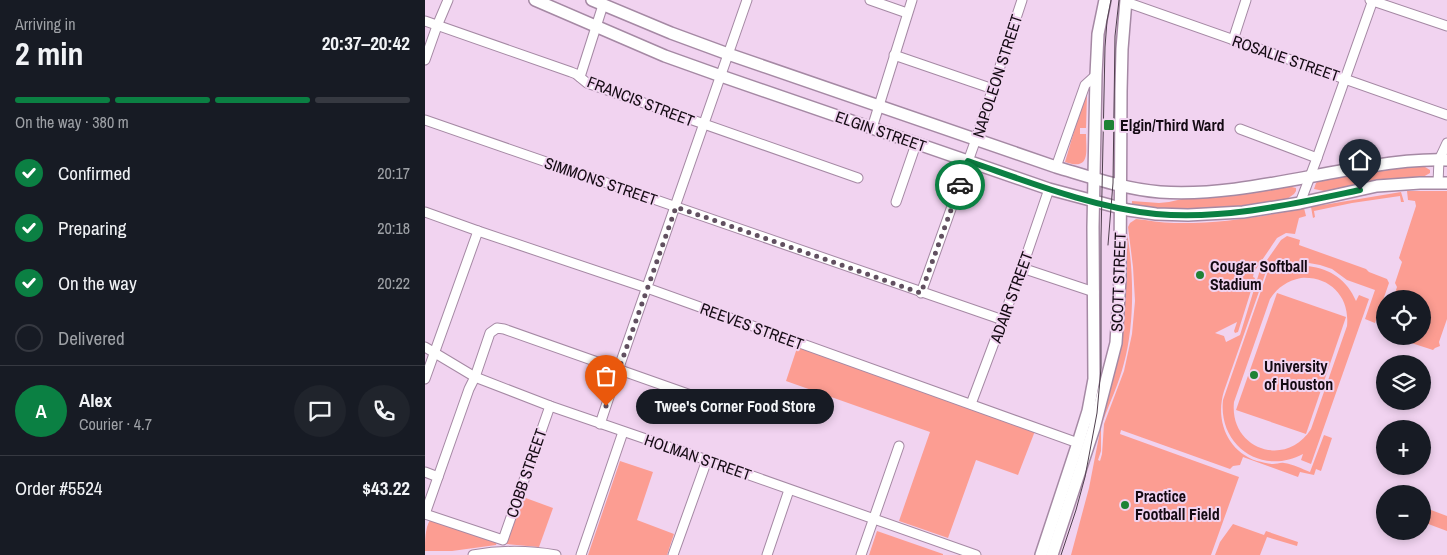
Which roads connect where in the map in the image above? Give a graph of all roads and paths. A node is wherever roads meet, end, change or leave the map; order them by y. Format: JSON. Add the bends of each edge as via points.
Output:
{"nodes":[{"id":1,"x":448,"y":0,"type":"edge"},
{"id":2,"x":535,"y":0,"type":"edge"},
{"id":3,"x":592,"y":0,"type":"edge"},
{"id":4,"x":747,"y":0,"type":"edge"},
{"id":5,"x":869,"y":0,"type":"edge"},
{"id":6,"x":912,"y":0,"type":"edge"},
{"id":7,"x":1022,"y":0,"type":"edge"},
{"id":8,"x":1105,"y":0,"type":"edge"},
{"id":9,"x":1247,"y":0,"type":"edge"},
{"id":10,"x":1372,"y":0,"type":"edge"},
{"id":11,"x":1126,"y":1,"type":"edge"},
{"id":12,"x":603,"y":5,"type":"junction"},
{"id":13,"x":907,"y":13,"type":"junction"},
{"id":14,"x":425,"y":22,"type":"edge"},
{"id":15,"x":437,"y":26,"type":"junction"},
{"id":16,"x":596,"y":26,"type":"junction"},
{"id":17,"x":1447,"y":26,"type":"edge"},
{"id":18,"x":1233,"y":40,"type":"junction"},
{"id":19,"x":728,"y":54,"type":"junction"},
{"id":20,"x":894,"y":55,"type":"junction"},
{"id":21,"x":425,"y":60,"type":"edge"},
{"id":22,"x":1096,"y":75,"type":"junction"},
{"id":23,"x":721,"y":76,"type":"junction"},
{"id":24,"x":580,"y":77,"type":"junction"},
{"id":25,"x":1345,"y":78,"type":"junction"},
{"id":26,"x":993,"y":89,"type":"junction"},
{"id":27,"x":878,"y":106,"type":"junction"},
{"id":28,"x":1447,"y":115,"type":"edge"},
{"id":29,"x":425,"y":120,"type":"edge"},
{"id":30,"x":704,"y":125,"type":"junction"},
{"id":31,"x":872,"y":128,"type":"junction"},
{"id":32,"x":1239,"y":129,"type":"dead end"},
{"id":33,"x":976,"y":139,"type":"junction"},
{"id":34,"x":1447,"y":143,"type":"edge"},
{"id":35,"x":916,"y":144,"type":"junction"},
{"id":36,"x":1317,"y":158,"type":"junction"},
{"id":37,"x":1443,"y":160,"type":"edge"},
{"id":38,"x":968,"y":161,"type":"junction"},
{"id":39,"x":1056,"y":167,"type":"junction"},
{"id":40,"x":1309,"y":176,"type":"junction"},
{"id":41,"x":858,"y":178,"type":"dead end"},
{"id":42,"x":1094,"y":179,"type":"junction"},
{"id":43,"x":1443,"y":183,"type":"edge"},
{"id":44,"x":1120,"y":185,"type":"junction"},
{"id":45,"x":1049,"y":189,"type":"junction"},
{"id":46,"x":896,"y":202,"type":"dead end"},
{"id":47,"x":1094,"y":202,"type":"junction"},
{"id":48,"x":1300,"y":202,"type":"junction"},
{"id":49,"x":676,"y":207,"type":"junction"},
{"id":50,"x":1121,"y":208,"type":"junction"},
{"id":51,"x":425,"y":212,"type":"edge"},
{"id":52,"x":479,"y":232,"type":"junction"},
{"id":53,"x":1022,"y":268,"type":"junction"},
{"id":54,"x":647,"y":288,"type":"junction"},
{"id":55,"x":1094,"y":292,"type":"junction"},
{"id":56,"x":921,"y":293,"type":"junction"},
{"id":57,"x":1003,"y":320,"type":"junction"},
{"id":58,"x":425,"y":347,"type":"edge"},
{"id":59,"x":434,"y":352,"type":"junction"},
{"id":60,"x":618,"y":370,"type":"junction"},
{"id":61,"x":475,"y":377,"type":"junction"},
{"id":62,"x":425,"y":379,"type":"edge"},
{"id":63,"x":971,"y":404,"type":"junction"},
{"id":64,"x":549,"y":406,"type":"junction"},
{"id":65,"x":739,"y":412,"type":"dead end"},
{"id":66,"x":601,"y":424,"type":"junction"},
{"id":67,"x":623,"y":432,"type":"junction"},
{"id":68,"x":1078,"y":443,"type":"junction"},
{"id":69,"x":899,"y":446,"type":"dead end"},
{"id":70,"x":707,"y":460,"type":"junction"},
{"id":71,"x":425,"y":472,"type":"edge"},
{"id":72,"x":438,"y":477,"type":"junction"},
{"id":73,"x":789,"y":490,"type":"junction"},
{"id":74,"x":425,"y":514,"type":"edge"},
{"id":75,"x":874,"y":519,"type":"junction"},
{"id":76,"x":955,"y":552,"type":"edge"},
{"id":77,"x":473,"y":555,"type":"edge"},
{"id":78,"x":556,"y":555,"type":"edge"},
{"id":79,"x":581,"y":555,"type":"edge"},
{"id":80,"x":673,"y":555,"type":"edge"},
{"id":81,"x":767,"y":555,"type":"edge"},
{"id":82,"x":861,"y":555,"type":"edge"},
{"id":83,"x":976,"y":555,"type":"edge"},
{"id":84,"x":1041,"y":555,"type":"edge"},
{"id":85,"x":1052,"y":555,"type":"edge"}],
"edges":[{"from":1,"to":15,"type":"street"},
{"from":2,"to":16,"type":"main road","name":"ELGIN STREET"},
{"from":3,"to":12,"type":"main road","name":"ELGIN STREET"},
{"from":4,"to":19,"type":"street"},
{"from":5,"to":13,"type":"street"},
{"from":6,"to":13,"type":"street"},
{"from":7,"to":26,"type":"street","name":"NAPOLEON STREET"},
{"from":8,"to":22,"type":"main road","name":"SCOTT STREET","via":[[1098,34]]},
{"from":9,"to":18,"type":"street"},
{"from":10,"to":17,"type":"street"},
{"from":10,"to":25,"type":"street"},
{"from":11,"to":18,"type":"street","name":"ROSALIE STREET"},
{"from":11,"to":44,"type":"main road","name":"SCOTT STREET"},
{"from":12,"to":16,"type":"street"},
{"from":12,"to":19,"type":"main road","name":"ELGIN STREET"},
{"from":13,"to":20,"type":"street"},
{"from":14,"to":15,"type":"street","name":"FRANCIS STREET"},
{"from":15,"to":21,"type":"street"},
{"from":15,"to":24,"type":"street","name":"FRANCIS STREET"},
{"from":16,"to":23,"type":"main road","name":"ELGIN STREET"},
{"from":16,"to":24,"type":"street"},
{"from":18,"to":25,"type":"street","name":"ROSALIE STREET"},
{"from":19,"to":23,"type":"street"},
{"from":19,"to":27,"type":"main road","name":"ELGIN STREET"},
{"from":20,"to":26,"type":"street"},
{"from":20,"to":27,"type":"street"},
{"from":22,"to":39,"type":"street","via":[[1085,84]]},
{"from":22,"to":42,"type":"main road","name":"SCOTT STREET"},
{"from":23,"to":30,"type":"street"},
{"from":23,"to":31,"type":"main road","name":"ELGIN STREET"},
{"from":24,"to":30,"type":"street","name":"FRANCIS STREET","via":[[587,83]]},
{"from":25,"to":28,"type":"street","name":"ROSALIE STREET"},
{"from":25,"to":36,"type":"street"},
{"from":26,"to":33,"type":"street","name":"NAPOLEON STREET"},
{"from":27,"to":31,"type":"street"},
{"from":27,"to":33,"type":"main road","name":"ELGIN STREET"},
{"from":29,"to":49,"type":"street","name":"SIMMONS STREET"},
{"from":30,"to":41,"type":"street","name":"FRANCIS STREET"},
{"from":30,"to":49,"type":"street"},
{"from":31,"to":35,"type":"main road","name":"ELGIN STREET"},
{"from":32,"to":36,"type":"street"},
{"from":33,"to":38,"type":"street","name":"NAPOLEON STREET"},
{"from":33,"to":39,"type":"main road","name":"ELGIN STREET"},
{"from":34,"to":37,"type":"street"},
{"from":35,"to":38,"type":"main road","name":"ELGIN STREET"},
{"from":35,"to":46,"type":"street"},
{"from":36,"to":40,"type":"street"},
{"from":37,"to":40,"type":"main road","name":"ELGIN STREET","via":[[1399,161]]},
{"from":37,"to":43,"type":"street"},
{"from":38,"to":45,"type":"main road","name":"ELGIN STREET"},
{"from":38,"to":56,"type":"street","name":"NAPOLEON STREET"},
{"from":39,"to":42,"type":"main road","name":"ELGIN STREET"},
{"from":40,"to":44,"type":"main road","name":"ELGIN STREET","via":[[1225,190],[1159,192]]},
{"from":40,"to":48,"type":"street"},
{"from":42,"to":44,"type":"main road","name":"ELGIN STREET"},
{"from":42,"to":47,"type":"main road","name":"SCOTT STREET"},
{"from":43,"to":48,"type":"main road","name":"ELGIN STREET","via":[[1377,186]]},
{"from":44,"to":50,"type":"main road","name":"SCOTT STREET"},
{"from":45,"to":47,"type":"main road","name":"ELGIN STREET"},
{"from":45,"to":53,"type":"street","name":"ADAIR STREET"},
{"from":47,"to":50,"type":"main road","name":"ELGIN STREET"},
{"from":47,"to":55,"type":"main road","name":"SCOTT STREET"},
{"from":48,"to":50,"type":"main road","name":"ELGIN STREET","via":[[1243,212],[1188,215]]},
{"from":49,"to":54,"type":"street"},
{"from":49,"to":56,"type":"street","name":"SIMMONS STREET"},
{"from":50,"to":85,"type":"main road","name":"SCOTT STREET","via":[[1116,343],[1094,428]]},
{"from":51,"to":52,"type":"street","name":"REEVES STREET"},
{"from":52,"to":54,"type":"street","name":"REEVES STREET"},
{"from":52,"to":59,"type":"street"},
{"from":53,"to":55,"type":"street"},
{"from":53,"to":57,"type":"street","name":"ADAIR STREET"},
{"from":54,"to":60,"type":"street"},
{"from":54,"to":63,"type":"street","name":"REEVES STREET"},
{"from":55,"to":68,"type":"main road","name":"SCOTT STREET","via":[[1094,379]]},
{"from":56,"to":57,"type":"street","name":"SIMMONS STREET"},
{"from":57,"to":63,"type":"street","name":"ADAIR STREET"},
{"from":58,"to":59,"type":"street","name":"HOLMAN STREET"},
{"from":59,"to":61,"type":"street","name":"HOLMAN STREET"},
{"from":59,"to":62,"type":"street"},
{"from":60,"to":61,"type":"street","via":[[497,328],[490,333]]},
{"from":60,"to":65,"type":"street"},
{"from":60,"to":66,"type":"street"},
{"from":61,"to":64,"type":"street","name":"HOLMAN STREET"},
{"from":61,"to":72,"type":"street"},
{"from":63,"to":68,"type":"street","name":"REEVES STREET"},
{"from":64,"to":66,"type":"street","name":"HOLMAN STREET"},
{"from":64,"to":74,"type":"street","name":"COBB STREET","via":[[503,540]]},
{"from":66,"to":67,"type":"street","name":"HOLMAN STREET"},
{"from":67,"to":70,"type":"street","name":"HOLMAN STREET"},
{"from":67,"to":79,"type":"street"},
{"from":68,"to":84,"type":"main road","name":"SCOTT STREET"},
{"from":69,"to":75,"type":"street"},
{"from":70,"to":73,"type":"street","name":"HOLMAN STREET"},
{"from":70,"to":80,"type":"street"},
{"from":71,"to":72,"type":"street"},
{"from":72,"to":74,"type":"street"},
{"from":73,"to":75,"type":"street","name":"HOLMAN STREET"},
{"from":73,"to":81,"type":"street"},
{"from":75,"to":76,"type":"street","name":"HOLMAN STREET"},
{"from":75,"to":82,"type":"street"},
{"from":76,"to":83,"type":"street","name":"HOLMAN STREET"},
{"from":77,"to":78,"type":"street","via":[[510,551]]}]}
